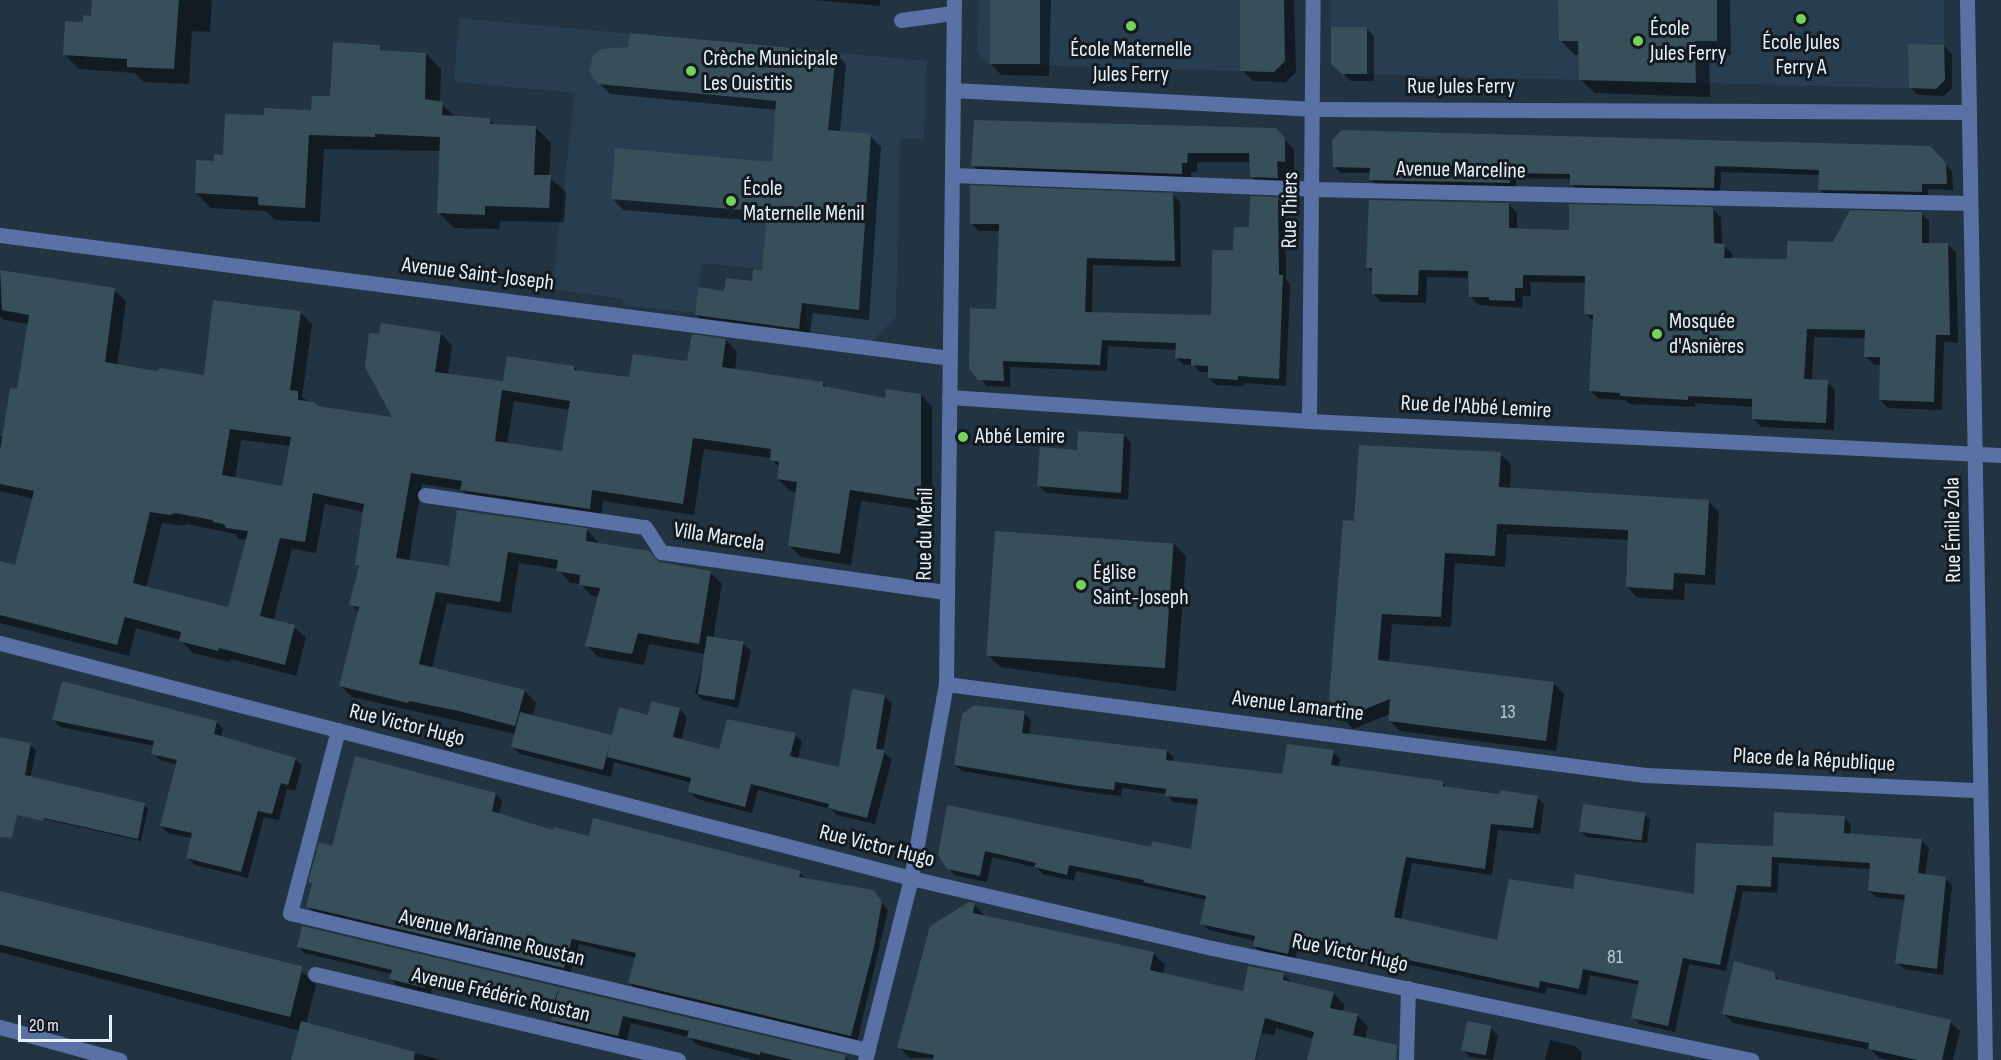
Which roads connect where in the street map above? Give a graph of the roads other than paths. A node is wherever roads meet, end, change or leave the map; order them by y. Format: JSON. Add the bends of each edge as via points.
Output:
{"nodes":[{"id":1,"x":1313,"y":0,"type":"edge"},
{"id":2,"x":1967,"y":0,"type":"edge"},
{"id":3,"x":954,"y":7,"type":"edge"},
{"id":4,"x":901,"y":20,"type":"dead end"},
{"id":5,"x":952,"y":90,"type":"junction"},
{"id":6,"x":1314,"y":109,"type":"junction"},
{"id":7,"x":1969,"y":112,"type":"junction"},
{"id":8,"x":952,"y":175,"type":"junction"},
{"id":9,"x":1312,"y":189,"type":"junction"},
{"id":10,"x":1970,"y":203,"type":"junction"},
{"id":11,"x":0,"y":235,"type":"edge"},
{"id":12,"x":949,"y":357,"type":"junction"},
{"id":13,"x":949,"y":397,"type":"junction"},
{"id":14,"x":1309,"y":421,"type":"junction"},
{"id":15,"x":1975,"y":454,"type":"junction"},
{"id":16,"x":2001,"y":455,"type":"edge"},
{"id":17,"x":425,"y":495,"type":"dead end"},
{"id":18,"x":947,"y":592,"type":"junction"},
{"id":19,"x":0,"y":643,"type":"edge"},
{"id":20,"x":946,"y":684,"type":"junction"},
{"id":21,"x":338,"y":730,"type":"junction"},
{"id":22,"x":1645,"y":775,"type":"joint"},
{"id":23,"x":1980,"y":790,"type":"junction"},
{"id":24,"x":911,"y":878,"type":"junction"},
{"id":25,"x":315,"y":974,"type":"dead end"},
{"id":26,"x":1408,"y":988,"type":"junction"},
{"id":27,"x":0,"y":1028,"type":"edge"},
{"id":28,"x":866,"y":1055,"type":"edge"},
{"id":29,"x":120,"y":1060,"type":"edge"},
{"id":30,"x":678,"y":1060,"type":"edge"},
{"id":31,"x":1406,"y":1060,"type":"edge"},
{"id":32,"x":1751,"y":1060,"type":"edge"},
{"id":33,"x":1984,"y":1060,"type":"edge"}],
"edges":[{"from":1,"to":6,"type":"street","name":"Rue Thiers"},
{"from":2,"to":7,"type":"street","name":"Rue Émile Zola"},
{"from":3,"to":4,"type":"street"},
{"from":3,"to":5,"type":"street","name":"Rue du Ménil"},
{"from":5,"to":6,"type":"street","name":"Rue Jules Ferry"},
{"from":5,"to":8,"type":"street","name":"Rue du Ménil"},
{"from":6,"to":7,"type":"street","name":"Rue Jules Ferry"},
{"from":6,"to":9,"type":"street","name":"Rue Thiers"},
{"from":7,"to":10,"type":"street","name":"Rue Émile Zola"},
{"from":8,"to":9,"type":"street","name":"Avenue Marceline"},
{"from":8,"to":12,"type":"street","name":"Rue du Ménil"},
{"from":9,"to":10,"type":"street","name":"Avenue Marceline"},
{"from":9,"to":14,"type":"street","name":"Rue Thiers"},
{"from":10,"to":15,"type":"street","name":"Rue Émile Zola"},
{"from":11,"to":12,"type":"street","name":"Avenue Saint-Joseph"},
{"from":12,"to":13,"type":"street","name":"Rue du Ménil"},
{"from":13,"to":14,"type":"street","name":"Rue de l'Abbé Lemire"},
{"from":13,"to":18,"type":"street","name":"Rue du Ménil"},
{"from":14,"to":15,"type":"street","name":"Rue de l'Abbé Lemire"},
{"from":15,"to":16,"type":"street","name":"Rue de l'Abbé Lemire"},
{"from":15,"to":23,"type":"street","name":"Rue Émile Zola"},
{"from":17,"to":18,"type":"street","name":"Villa Marcela","via":[[645,527],[661,552]]},
{"from":18,"to":20,"type":"street","name":"Rue du Ménil"},
{"from":19,"to":21,"type":"street","name":"Rue Victor Hugo"},
{"from":20,"to":22,"type":"street","name":"Avenue Lamartine"},
{"from":20,"to":24,"type":"street","name":"Rue du Ménil"},
{"from":21,"to":24,"type":"street","name":"Rue Victor Hugo"},
{"from":21,"to":28,"type":"street","name":"Avenue Marianne Roustan","via":[[290,913]]},
{"from":22,"to":23,"type":"street","name":"Place de la République"},
{"from":23,"to":33,"type":"street","name":"Rue Émile Zola"},
{"from":24,"to":26,"type":"street","name":"Rue Victor Hugo","via":[[1212,948]]},
{"from":24,"to":28,"type":"street","name":"Rue du Ménil"},
{"from":25,"to":30,"type":"street","name":"Avenue Frédéric Roustan"},
{"from":26,"to":31,"type":"street"},
{"from":26,"to":32,"type":"street","name":"Rue Victor Hugo"},
{"from":27,"to":29,"type":"street"}]}
